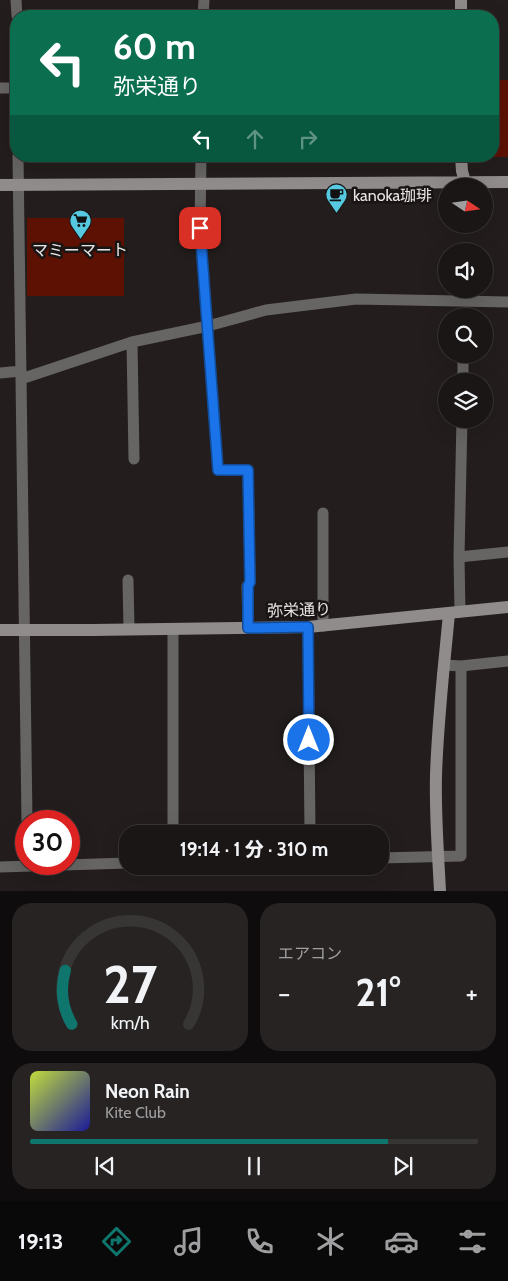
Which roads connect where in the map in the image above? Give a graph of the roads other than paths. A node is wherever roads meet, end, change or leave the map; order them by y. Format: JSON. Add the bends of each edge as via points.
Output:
{"nodes":[{"id":1,"x":18,"y":162,"type":"edge"},
{"id":2,"x":201,"y":162,"type":"edge"},
{"id":3,"x":462,"y":162,"type":"edge"},
{"id":4,"x":464,"y":178,"type":"edge"},
{"id":5,"x":438,"y":182,"type":"edge"},
{"id":6,"x":493,"y":182,"type":"edge"},
{"id":7,"x":508,"y":182,"type":"edge"},
{"id":8,"x":201,"y":184,"type":"junction"},
{"id":9,"x":0,"y":185,"type":"edge"},
{"id":10,"x":18,"y":185,"type":"junction"},
{"id":11,"x":508,"y":302,"type":"edge"},
{"id":12,"x":208,"y":326,"type":"junction"},
{"id":13,"x":132,"y":342,"type":"junction"},
{"id":14,"x":0,"y":374,"type":"edge"},
{"id":15,"x":21,"y":375,"type":"junction"},
{"id":16,"x":462,"y":428,"type":"edge"},
{"id":17,"x":134,"y":459,"type":"dead end"},
{"id":18,"x":323,"y":513,"type":"dead end"},
{"id":19,"x":508,"y":552,"type":"edge"},
{"id":20,"x":459,"y":558,"type":"junction"},
{"id":21,"x":128,"y":580,"type":"dead end"},
{"id":22,"x":508,"y":607,"type":"edge"},
{"id":23,"x":455,"y":613,"type":"junction"},
{"id":24,"x":323,"y":626,"type":"junction"},
{"id":25,"x":308,"y":627,"type":"junction"},
{"id":26,"x":248,"y":628,"type":"junction"},
{"id":27,"x":129,"y":629,"type":"junction"},
{"id":28,"x":174,"y":629,"type":"junction"},
{"id":29,"x":0,"y":630,"type":"edge"},
{"id":30,"x":24,"y":630,"type":"junction"},
{"id":31,"x":508,"y":661,"type":"edge"},
{"id":32,"x":461,"y":666,"type":"junction"},
{"id":33,"x":444,"y":670,"type":"junction"},
{"id":34,"x":27,"y":810,"type":"edge"},
{"id":35,"x":174,"y":825,"type":"edge"},
{"id":36,"x":310,"y":825,"type":"edge"},
{"id":37,"x":389,"y":858,"type":"edge"},
{"id":38,"x":119,"y":863,"type":"edge"},
{"id":39,"x":80,"y":864,"type":"edge"},
{"id":40,"x":15,"y":866,"type":"edge"},
{"id":41,"x":0,"y":867,"type":"edge"},
{"id":42,"x":440,"y":891,"type":"edge"}],
"edges":[{"from":1,"to":10,"type":"street"},
{"from":2,"to":8,"type":"street"},
{"from":3,"to":4,"type":"street"},
{"from":5,"to":8,"type":"street"},
{"from":6,"to":7,"type":"street"},
{"from":8,"to":10,"type":"street"},
{"from":8,"to":12,"type":"street","via":[[200,228]]},
{"from":9,"to":10,"type":"street"},
{"from":10,"to":15,"type":"street"},
{"from":11,"to":12,"type":"street","via":[[356,299],[266,310]]},
{"from":12,"to":13,"type":"street"},
{"from":12,"to":26,"type":"street","via":[[218,470],[248,470]]},
{"from":13,"to":15,"type":"street"},
{"from":13,"to":17,"type":"street"},
{"from":14,"to":15,"type":"street"},
{"from":15,"to":30,"type":"street"},
{"from":16,"to":20,"type":"street"},
{"from":18,"to":24,"type":"street"},
{"from":19,"to":20,"type":"street"},
{"from":20,"to":23,"type":"street"},
{"from":21,"to":27,"type":"street"},
{"from":22,"to":23,"type":"street","name":"弥栄通り"},
{"from":23,"to":24,"type":"street","name":"弥栄通り"},
{"from":23,"to":33,"type":"street"},
{"from":24,"to":25,"type":"street","name":"弥栄通り"},
{"from":25,"to":26,"type":"street","name":"弥栄通り"},
{"from":25,"to":36,"type":"street"},
{"from":26,"to":28,"type":"street","name":"弥栄通り"},
{"from":27,"to":28,"type":"street","name":"弥栄通り"},
{"from":27,"to":30,"type":"street","name":"弥栄通り"},
{"from":28,"to":35,"type":"street"},
{"from":29,"to":30,"type":"street","name":"弥栄通り"},
{"from":30,"to":34,"type":"street"},
{"from":31,"to":32,"type":"street"},
{"from":32,"to":33,"type":"street"},
{"from":32,"to":37,"type":"street","via":[[461,856]]},
{"from":33,"to":42,"type":"street","bridge":true,"via":[[436,776]]},
{"from":38,"to":39,"type":"street"},
{"from":40,"to":41,"type":"street"}]}
